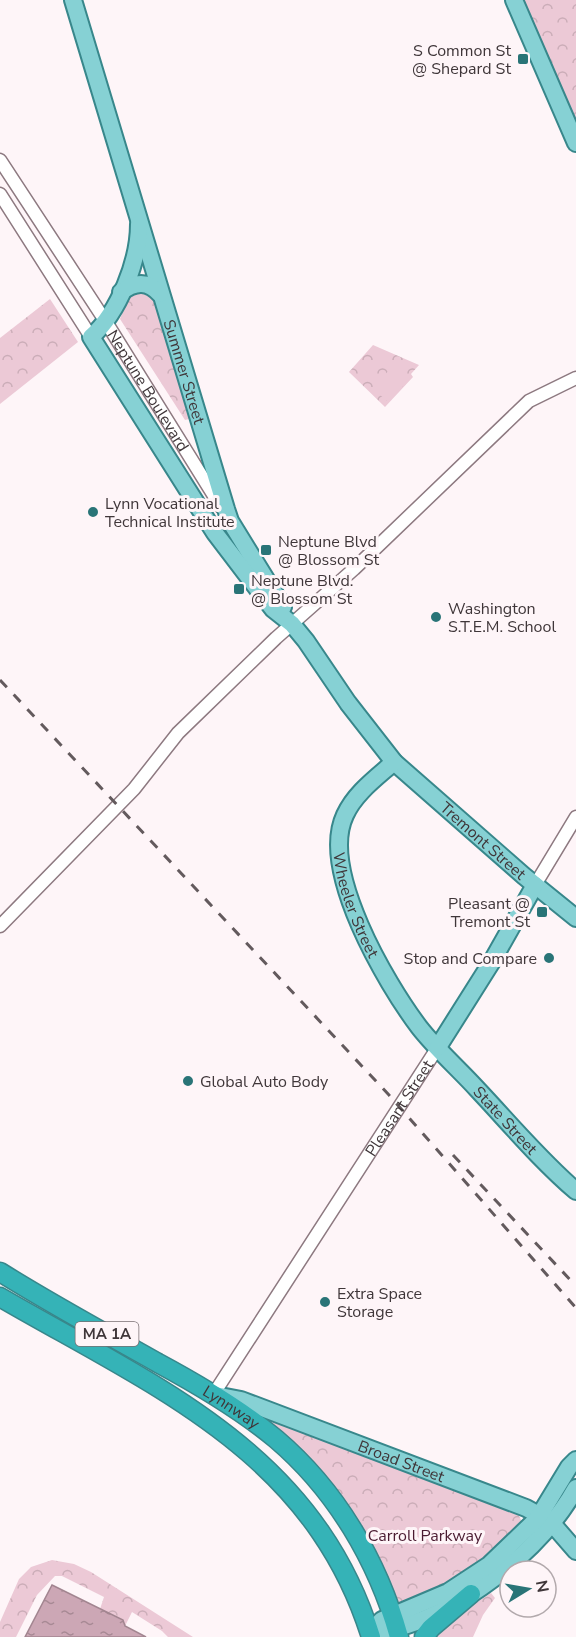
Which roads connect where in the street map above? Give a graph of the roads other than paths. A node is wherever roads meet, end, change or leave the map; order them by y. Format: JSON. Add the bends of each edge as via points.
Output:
{"nodes":[{"id":1,"x":73,"y":0,"type":"edge"},
{"id":2,"x":514,"y":0,"type":"edge"},
{"id":3,"x":576,"y":143,"type":"edge"},
{"id":4,"x":0,"y":160,"type":"edge"},
{"id":5,"x":0,"y":194,"type":"edge"},
{"id":6,"x":139,"y":224,"type":"junction"},
{"id":7,"x":121,"y":292,"type":"junction"},
{"id":8,"x":160,"y":294,"type":"junction"},
{"id":9,"x":106,"y":322,"type":"junction"},
{"id":10,"x":91,"y":337,"type":"junction"},
{"id":11,"x":576,"y":378,"type":"edge"},
{"id":12,"x":230,"y":521,"type":"junction"},
{"id":13,"x":292,"y":624,"type":"junction"},
{"id":14,"x":394,"y":762,"type":"junction"},
{"id":15,"x":576,"y":817,"type":"edge"},
{"id":16,"x":535,"y":885,"type":"junction"},
{"id":17,"x":576,"y":918,"type":"edge"},
{"id":18,"x":0,"y":926,"type":"edge"},
{"id":19,"x":438,"y":1047,"type":"junction"},
{"id":20,"x":576,"y":1191,"type":"edge"},
{"id":21,"x":0,"y":1272,"type":"edge"},
{"id":22,"x":0,"y":1298,"type":"edge"},
{"id":23,"x":213,"y":1395,"type":"junction"},
{"id":24,"x":576,"y":1460,"type":"edge"},
{"id":25,"x":576,"y":1488,"type":"edge"},
{"id":26,"x":547,"y":1519,"type":"junction"},
{"id":27,"x":529,"y":1538,"type":"junction"},
{"id":28,"x":576,"y":1551,"type":"edge"},
{"id":29,"x":471,"y":1594,"type":"junction"},
{"id":30,"x":401,"y":1623,"type":"edge"},
{"id":31,"x":370,"y":1635,"type":"edge"},
{"id":32,"x":424,"y":1637,"type":"edge"}],
"edges":[{"from":1,"to":6,"type":"main road","name":"Summer Street"},
{"from":2,"to":3,"type":"main road"},
{"from":4,"to":9,"type":"street","name":"Neptune Boulevard"},
{"from":5,"to":10,"type":"street","name":"Neptune Boulevard"},
{"from":6,"to":7,"type":"main road","name":"Summer Street","via":[[138,249]]},
{"from":6,"to":8,"type":"main road","name":"Summer Street"},
{"from":7,"to":8,"type":"main road","via":[[143,283]]},
{"from":7,"to":9,"type":"main road","name":"Summer Street"},
{"from":8,"to":12,"type":"main road","name":"Summer Street"},
{"from":9,"to":10,"type":"main road","name":"Summer Street"},
{"from":9,"to":12,"type":"street","name":"Neptune Boulevard"},
{"from":10,"to":13,"type":"main road","name":"Neptune Boulevard","via":[[215,533],[273,609]]},
{"from":11,"to":13,"type":"street","via":[[529,401]]},
{"from":12,"to":13,"type":"main road","name":"Neptune Boulevard"},
{"from":13,"to":14,"type":"main road","name":"Neptune Boulevard"},
{"from":13,"to":18,"type":"street","via":[[178,733],[134,789]]},
{"from":14,"to":16,"type":"main road","name":"Tremont Street"},
{"from":14,"to":19,"type":"main road","name":"Wheeler Street","via":[[358,795],[344,816],[339,843],[344,881],[357,918],[389,983]]},
{"from":15,"to":16,"type":"street","name":"Pleasant Street"},
{"from":16,"to":17,"type":"main road","name":"Tremont Street"},
{"from":16,"to":19,"type":"main road","name":"Pleasant Street"},
{"from":19,"to":20,"type":"main road","name":"State Street"},
{"from":19,"to":23,"type":"street","name":"Pleasant Street"},
{"from":21,"to":23,"type":"highway","name":"Lynnway","number":"MA 1A"},
{"from":22,"to":31,"type":"highway","name":"Lynnway","number":"MA 1A","via":[[182,1402],[265,1466],[325,1537],[348,1578]]},
{"from":23,"to":26,"type":"main road","name":"Broad Street","number":"MA 1A","via":[[241,1400]]},
{"from":23,"to":30,"type":"highway","name":"Lynnway","via":[[277,1440],[325,1491],[364,1550]]},
{"from":24,"to":26,"type":"main road","via":[[569,1467]]},
{"from":25,"to":26,"type":"main road"},
{"from":26,"to":27,"type":"main road","number":"MA 1A"},
{"from":26,"to":28,"type":"main road","name":"Broad Street","number":"MA 1A"},
{"from":27,"to":29,"type":"main road","number":"MA 1A","via":[[504,1569]]},
{"from":27,"to":30,"type":"main road"},
{"from":29,"to":30,"type":"main road","number":"MA 1A"},
{"from":29,"to":32,"type":"highway"},
{"from":30,"to":31,"type":"main road","name":"Lynnway","number":"MA 1A"}]}
